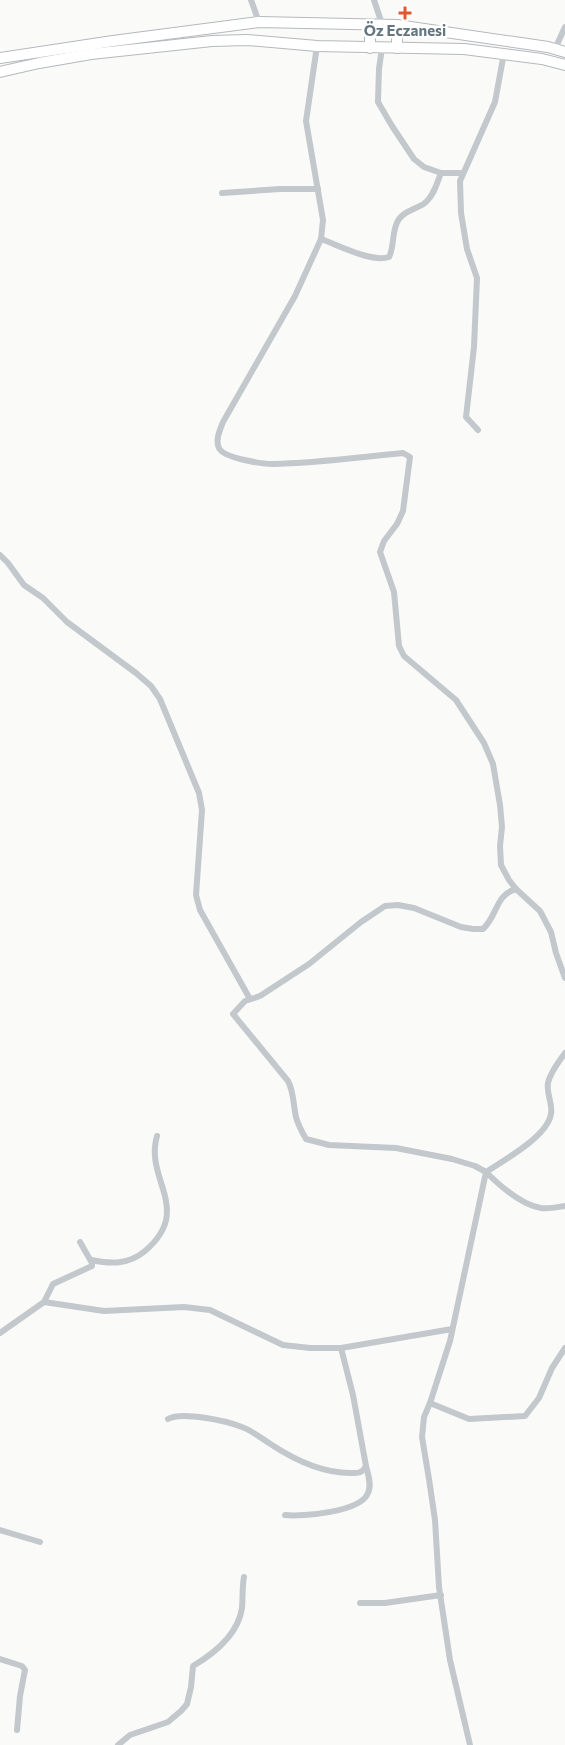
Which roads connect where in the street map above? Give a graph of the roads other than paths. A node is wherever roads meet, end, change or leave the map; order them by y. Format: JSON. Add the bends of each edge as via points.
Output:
{"nodes":[{"id":1,"x":251,"y":0,"type":"edge"},
{"id":2,"x":374,"y":0,"type":"edge"},
{"id":3,"x":259,"y":22,"type":"junction"},
{"id":4,"x":370,"y":24,"type":"junction"},
{"id":5,"x":382,"y":24,"type":"junction"},
{"id":6,"x":397,"y":25,"type":"junction"},
{"id":7,"x":565,"y":27,"type":"edge"},
{"id":8,"x":317,"y":46,"type":"junction"},
{"id":9,"x":370,"y":48,"type":"junction"},
{"id":10,"x":382,"y":48,"type":"junction"},
{"id":11,"x":397,"y":48,"type":"junction"},
{"id":12,"x":560,"y":51,"type":"edge"},
{"id":13,"x":504,"y":53,"type":"junction"},
{"id":14,"x":0,"y":58,"type":"edge"},
{"id":15,"x":565,"y":66,"type":"edge"},
{"id":16,"x":0,"y":72,"type":"edge"},
{"id":17,"x":441,"y":173,"type":"junction"},
{"id":18,"x":462,"y":173,"type":"junction"},
{"id":19,"x":318,"y":189,"type":"junction"},
{"id":20,"x":222,"y":192,"type":"dead end"},
{"id":21,"x":321,"y":239,"type":"junction"},
{"id":22,"x":478,"y":430,"type":"dead end"},
{"id":23,"x":0,"y":555,"type":"edge"},
{"id":24,"x":516,"y":889,"type":"junction"},
{"id":25,"x":565,"y":978,"type":"edge"},
{"id":26,"x":250,"y":1000,"type":"junction"},
{"id":27,"x":565,"y":1053,"type":"edge"},
{"id":28,"x":157,"y":1136,"type":"dead end"},
{"id":29,"x":486,"y":1172,"type":"junction"},
{"id":30,"x":565,"y":1206,"type":"edge"},
{"id":31,"x":80,"y":1242,"type":"dead end"},
{"id":32,"x":91,"y":1260,"type":"junction"},
{"id":33,"x":44,"y":1302,"type":"junction"},
{"id":34,"x":452,"y":1329,"type":"junction"},
{"id":35,"x":0,"y":1333,"type":"edge"},
{"id":36,"x":341,"y":1348,"type":"junction"},
{"id":37,"x":565,"y":1348,"type":"edge"},
{"id":38,"x":430,"y":1403,"type":"junction"},
{"id":39,"x":168,"y":1420,"type":"dead end"},
{"id":40,"x":366,"y":1466,"type":"junction"},
{"id":41,"x":285,"y":1514,"type":"dead end"},
{"id":42,"x":0,"y":1530,"type":"edge"},
{"id":43,"x":40,"y":1542,"type":"dead end"},
{"id":44,"x":244,"y":1577,"type":"dead end"},
{"id":45,"x":441,"y":1595,"type":"junction"},
{"id":46,"x":360,"y":1603,"type":"dead end"},
{"id":47,"x":0,"y":1659,"type":"edge"},
{"id":48,"x":17,"y":1730,"type":"dead end"},
{"id":49,"x":118,"y":1745,"type":"edge"},
{"id":50,"x":470,"y":1745,"type":"edge"}],
"edges":[{"from":1,"to":3,"type":"street"},
{"from":2,"to":5,"type":"street"},
{"from":3,"to":4,"type":"highway"},
{"from":3,"to":14,"type":"highway"},
{"from":4,"to":5,"type":"highway"},
{"from":4,"to":9,"type":"highway"},
{"from":5,"to":6,"type":"highway"},
{"from":6,"to":11,"type":"highway"},
{"from":6,"to":12,"type":"highway"},
{"from":7,"to":12,"type":"street"},
{"from":8,"to":9,"type":"highway"},
{"from":8,"to":16,"type":"highway","via":[[247,40],[212,41],[92,54]]},
{"from":8,"to":19,"type":"street","via":[[306,121]]},
{"from":9,"to":10,"type":"highway"},
{"from":10,"to":11,"type":"highway"},
{"from":10,"to":17,"type":"street","via":[[378,102],[414,159]]},
{"from":11,"to":13,"type":"highway"},
{"from":13,"to":15,"type":"highway"},
{"from":13,"to":18,"type":"street","via":[[495,102]]},
{"from":17,"to":18,"type":"street"},
{"from":17,"to":21,"type":"street","via":[[426,202],[399,218],[389,257],[383,259],[360,254]]},
{"from":18,"to":22,"type":"street","via":[[461,213],[470,261],[477,278],[466,417]]},
{"from":19,"to":20,"type":"street"},
{"from":19,"to":21,"type":"street","via":[[323,220]]},
{"from":21,"to":24,"type":"street","via":[[296,296],[223,422],[217,440],[219,448],[234,458],[271,464],[403,453],[410,457],[403,511],[380,552],[394,592],[399,646],[404,656],[456,700],[484,743],[493,764],[500,806],[501,865]]},
{"from":23,"to":26,"type":"street","via":[[24,585],[152,686],[160,698],[199,793],[202,810],[196,895],[200,910]]},
{"from":24,"to":25,"type":"street","via":[[540,911],[551,932]]},
{"from":24,"to":26,"type":"street","via":[[507,891],[501,898],[490,922],[483,929],[461,927],[414,908],[385,906],[308,964]]},
{"from":26,"to":29,"type":"street","via":[[233,1014],[288,1081],[300,1129],[306,1139],[328,1145],[396,1148],[452,1159]]},
{"from":27,"to":29,"type":"street","via":[[548,1084],[551,1115],[544,1127],[533,1141]]},
{"from":28,"to":32,"type":"street","via":[[156,1167],[168,1212],[159,1236],[141,1254],[125,1262],[112,1264]]},
{"from":29,"to":30,"type":"street","via":[[518,1198],[541,1208]]},
{"from":29,"to":34,"type":"street"},
{"from":31,"to":32,"type":"street"},
{"from":32,"to":33,"type":"street","via":[[92,1266],[53,1284]]},
{"from":33,"to":35,"type":"street"},
{"from":33,"to":36,"type":"street","via":[[104,1311],[184,1307],[210,1310],[282,1344]]},
{"from":34,"to":36,"type":"street"},
{"from":34,"to":38,"type":"street"},
{"from":36,"to":40,"type":"street"},
{"from":37,"to":38,"type":"street","via":[[539,1398],[525,1416],[469,1418]]},
{"from":38,"to":45,"type":"street","via":[[424,1417],[422,1436],[435,1520]]},
{"from":39,"to":40,"type":"street","via":[[173,1416],[192,1416],[243,1428],[322,1470],[359,1473]]},
{"from":40,"to":41,"type":"street","via":[[370,1490],[359,1504],[299,1517]]},
{"from":42,"to":43,"type":"street"},
{"from":44,"to":49,"type":"street","via":[[239,1622],[215,1652],[194,1666],[187,1704],[168,1722],[130,1735]]},
{"from":45,"to":46,"type":"street"},
{"from":45,"to":50,"type":"street","via":[[450,1660]]},
{"from":47,"to":48,"type":"street","via":[[25,1670]]}]}
